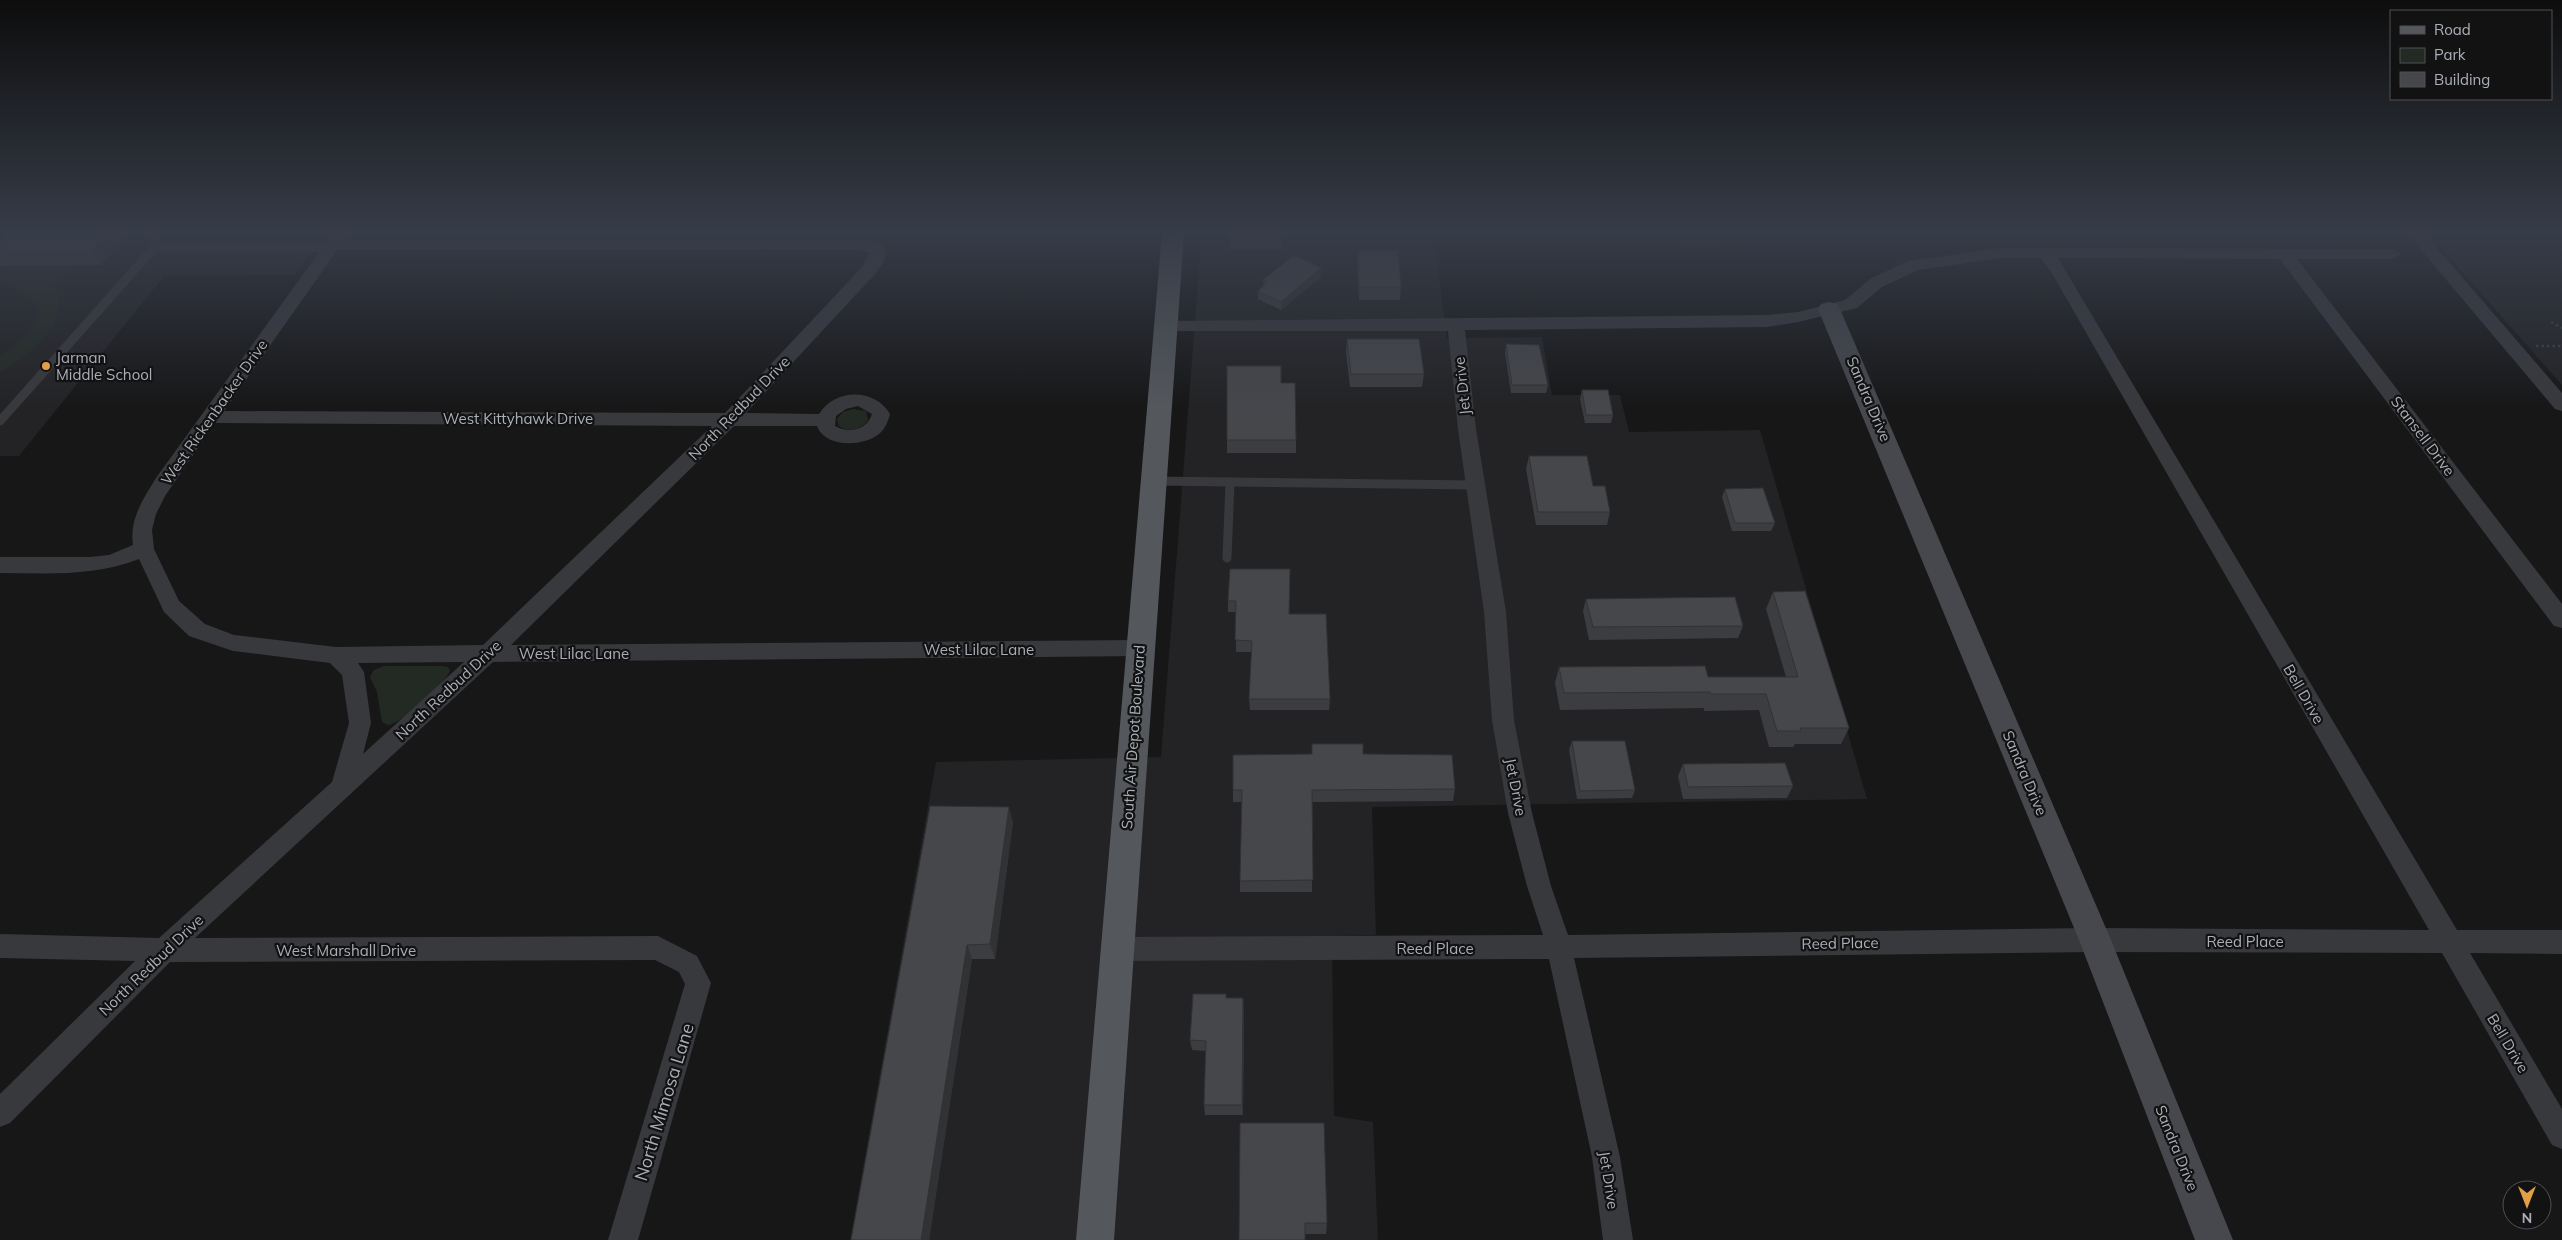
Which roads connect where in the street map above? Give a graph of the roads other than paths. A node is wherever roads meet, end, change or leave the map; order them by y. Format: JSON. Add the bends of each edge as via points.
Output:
{"nodes":[{"id":1,"x":116,"y":291,"type":"edge"},
{"id":2,"x":300,"y":291,"type":"edge"},
{"id":3,"x":850,"y":291,"type":"edge"},
{"id":4,"x":1168,"y":291,"type":"edge"},
{"id":5,"x":1867,"y":291,"type":"edge"},
{"id":6,"x":2071,"y":291,"type":"edge"},
{"id":7,"x":2313,"y":291,"type":"edge"},
{"id":8,"x":2464,"y":291,"type":"edge"},
{"id":9,"x":1829,"y":309,"type":"junction"},
{"id":10,"x":1165,"y":325,"type":"junction"},
{"id":11,"x":1456,"y":326,"type":"junction"},
{"id":12,"x":2562,"y":405,"type":"edge"},
{"id":13,"x":211,"y":417,"type":"junction"},
{"id":14,"x":730,"y":419,"type":"junction"},
{"id":15,"x":825,"y":420,"type":"dead end"},
{"id":16,"x":0,"y":421,"type":"edge"},
{"id":17,"x":1153,"y":482,"type":"junction"},
{"id":18,"x":1230,"y":482,"type":"junction"},
{"id":19,"x":1475,"y":485,"type":"junction"},
{"id":20,"x":144,"y":549,"type":"junction"},
{"id":21,"x":1227,"y":558,"type":"dead end"},
{"id":22,"x":0,"y":565,"type":"edge"},
{"id":23,"x":2562,"y":620,"type":"edge"},
{"id":24,"x":1140,"y":648,"type":"junction"},
{"id":25,"x":488,"y":654,"type":"junction"},
{"id":26,"x":336,"y":655,"type":"junction"},
{"id":27,"x":342,"y":789,"type":"junction"},
{"id":28,"x":2094,"y":940,"type":"junction"},
{"id":29,"x":2562,"y":942,"type":"edge"},
{"id":30,"x":2448,"y":943,"type":"junction"},
{"id":31,"x":0,"y":946,"type":"edge"},
{"id":32,"x":1560,"y":947,"type":"junction"},
{"id":33,"x":1118,"y":949,"type":"junction"},
{"id":34,"x":164,"y":950,"type":"junction"},
{"id":35,"x":688,"y":964,"type":"joint"},
{"id":36,"x":0,"y":1113,"type":"edge"},
{"id":37,"x":2562,"y":1134,"type":"edge"},
{"id":38,"x":622,"y":1240,"type":"edge"},
{"id":39,"x":1095,"y":1240,"type":"edge"},
{"id":40,"x":1618,"y":1240,"type":"edge"},
{"id":41,"x":2214,"y":1240,"type":"edge"}],
"edges":[{"from":1,"to":16,"type":"lane"},
{"from":2,"to":13,"type":"street","name":"West Rickenbacker Drive"},
{"from":3,"to":14,"type":"street","name":"North Redbud Drive"},
{"from":4,"to":10,"type":"main road","name":"South Air Depot Boulevard"},
{"from":5,"to":9,"type":"street","via":[[1851,304]]},
{"from":6,"to":30,"type":"street","name":"Bell Drive"},
{"from":7,"to":23,"type":"street","name":"Stansell Drive"},
{"from":8,"to":12,"type":"street"},
{"from":9,"to":11,"type":"street","via":[[1766,321]]},
{"from":9,"to":28,"type":"street","name":"Sandra Drive"},
{"from":10,"to":11,"type":"street"},
{"from":10,"to":17,"type":"main road","name":"South Air Depot Boulevard"},
{"from":11,"to":19,"type":"street","name":"Jet Drive"},
{"from":13,"to":14,"type":"street","name":"West Kittyhawk Drive"},
{"from":13,"to":20,"type":"street","name":"West Rickenbacker Drive","via":[[163,483],[144,516],[140,536]]},
{"from":14,"to":15,"type":"street","name":"West Kittyhawk Drive"},
{"from":14,"to":25,"type":"street","name":"North Redbud Drive"},
{"from":17,"to":18,"type":"lane"},
{"from":17,"to":24,"type":"main road","name":"South Air Depot Boulevard"},
{"from":18,"to":19,"type":"lane"},
{"from":18,"to":21,"type":"lane"},
{"from":19,"to":32,"type":"street","name":"Jet Drive","via":[[1495,612],[1504,728],[1534,868]]},
{"from":20,"to":22,"type":"street","via":[[111,562],[90,565]]},
{"from":20,"to":26,"type":"street","name":"West Lilac Lane","via":[[171,606],[197,630],[233,643]]},
{"from":24,"to":25,"type":"street","name":"West Lilac Lane"},
{"from":24,"to":33,"type":"main road","name":"South Air Depot Boulevard"},
{"from":25,"to":26,"type":"street","name":"West Lilac Lane"},
{"from":25,"to":27,"type":"street","name":"North Redbud Drive"},
{"from":26,"to":27,"type":"street","via":[[353,672],[360,723]]},
{"from":27,"to":34,"type":"street","name":"North Redbud Drive"},
{"from":28,"to":30,"type":"street","name":"Reed Place"},
{"from":28,"to":32,"type":"street","name":"Reed Place"},
{"from":28,"to":41,"type":"street","name":"Sandra Drive"},
{"from":29,"to":30,"type":"street","name":"Reed Place"},
{"from":30,"to":37,"type":"street","name":"Bell Drive"},
{"from":31,"to":34,"type":"street","name":"West Marshall Drive"},
{"from":32,"to":33,"type":"street","name":"Reed Place"},
{"from":32,"to":40,"type":"street","name":"Jet Drive","via":[[1606,1157]]},
{"from":33,"to":39,"type":"main road","name":"South Air Depot Boulevard"},
{"from":34,"to":35,"type":"street","name":"West Marshall Drive","via":[[658,948]]},
{"from":34,"to":36,"type":"street","name":"North Redbud Drive"},
{"from":35,"to":38,"type":"street","name":"North Mimosa Lane","via":[[698,984]]}]}
